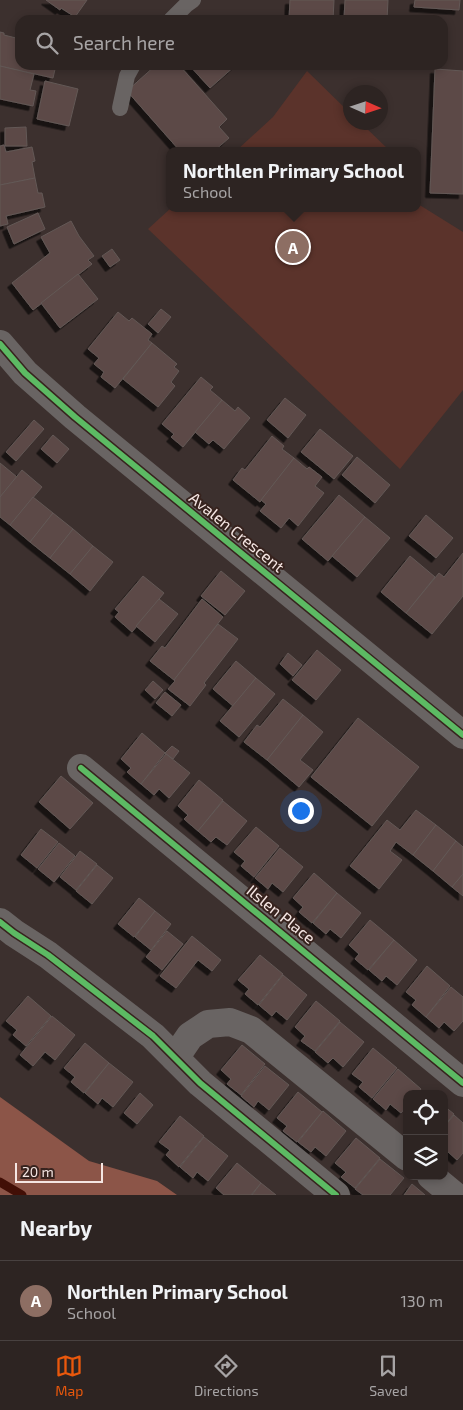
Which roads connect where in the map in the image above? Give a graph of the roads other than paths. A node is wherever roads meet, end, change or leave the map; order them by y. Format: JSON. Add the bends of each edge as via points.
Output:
{"nodes":[{"id":1,"x":193,"y":0,"type":"edge"},
{"id":2,"x":176,"y":15,"type":"edge"},
{"id":3,"x":130,"y":70,"type":"edge"},
{"id":4,"x":120,"y":108,"type":"dead end"},
{"id":5,"x":0,"y":344,"type":"edge"},
{"id":6,"x":463,"y":736,"type":"edge"},
{"id":7,"x":81,"y":768,"type":"dead end"},
{"id":8,"x":7,"y":928,"type":"edge"},
{"id":9,"x":175,"y":1058,"type":"junction"},
{"id":10,"x":463,"y":1083,"type":"edge"},
{"id":11,"x":403,"y":1154,"type":"edge"},
{"id":12,"x":436,"y":1180,"type":"edge"},
{"id":13,"x":336,"y":1195,"type":"edge"},
{"id":14,"x":454,"y":1195,"type":"edge"}],
"edges":[{"from":1,"to":2,"type":"lane"},
{"from":3,"to":4,"type":"lane"},
{"from":5,"to":6,"type":"street","name":"Avalen Crescent","via":[[25,373],[75,417]]},
{"from":7,"to":10,"type":"street","name":"Ilslen Place"},
{"from":8,"to":9,"type":"street","via":[[48,955],[154,1036]]},
{"from":9,"to":11,"type":"street","via":[[190,1036],[208,1024],[230,1022],[251,1030]]},
{"from":9,"to":13,"type":"street","via":[[200,1083]]},
{"from":12,"to":14,"type":"street"}]}
